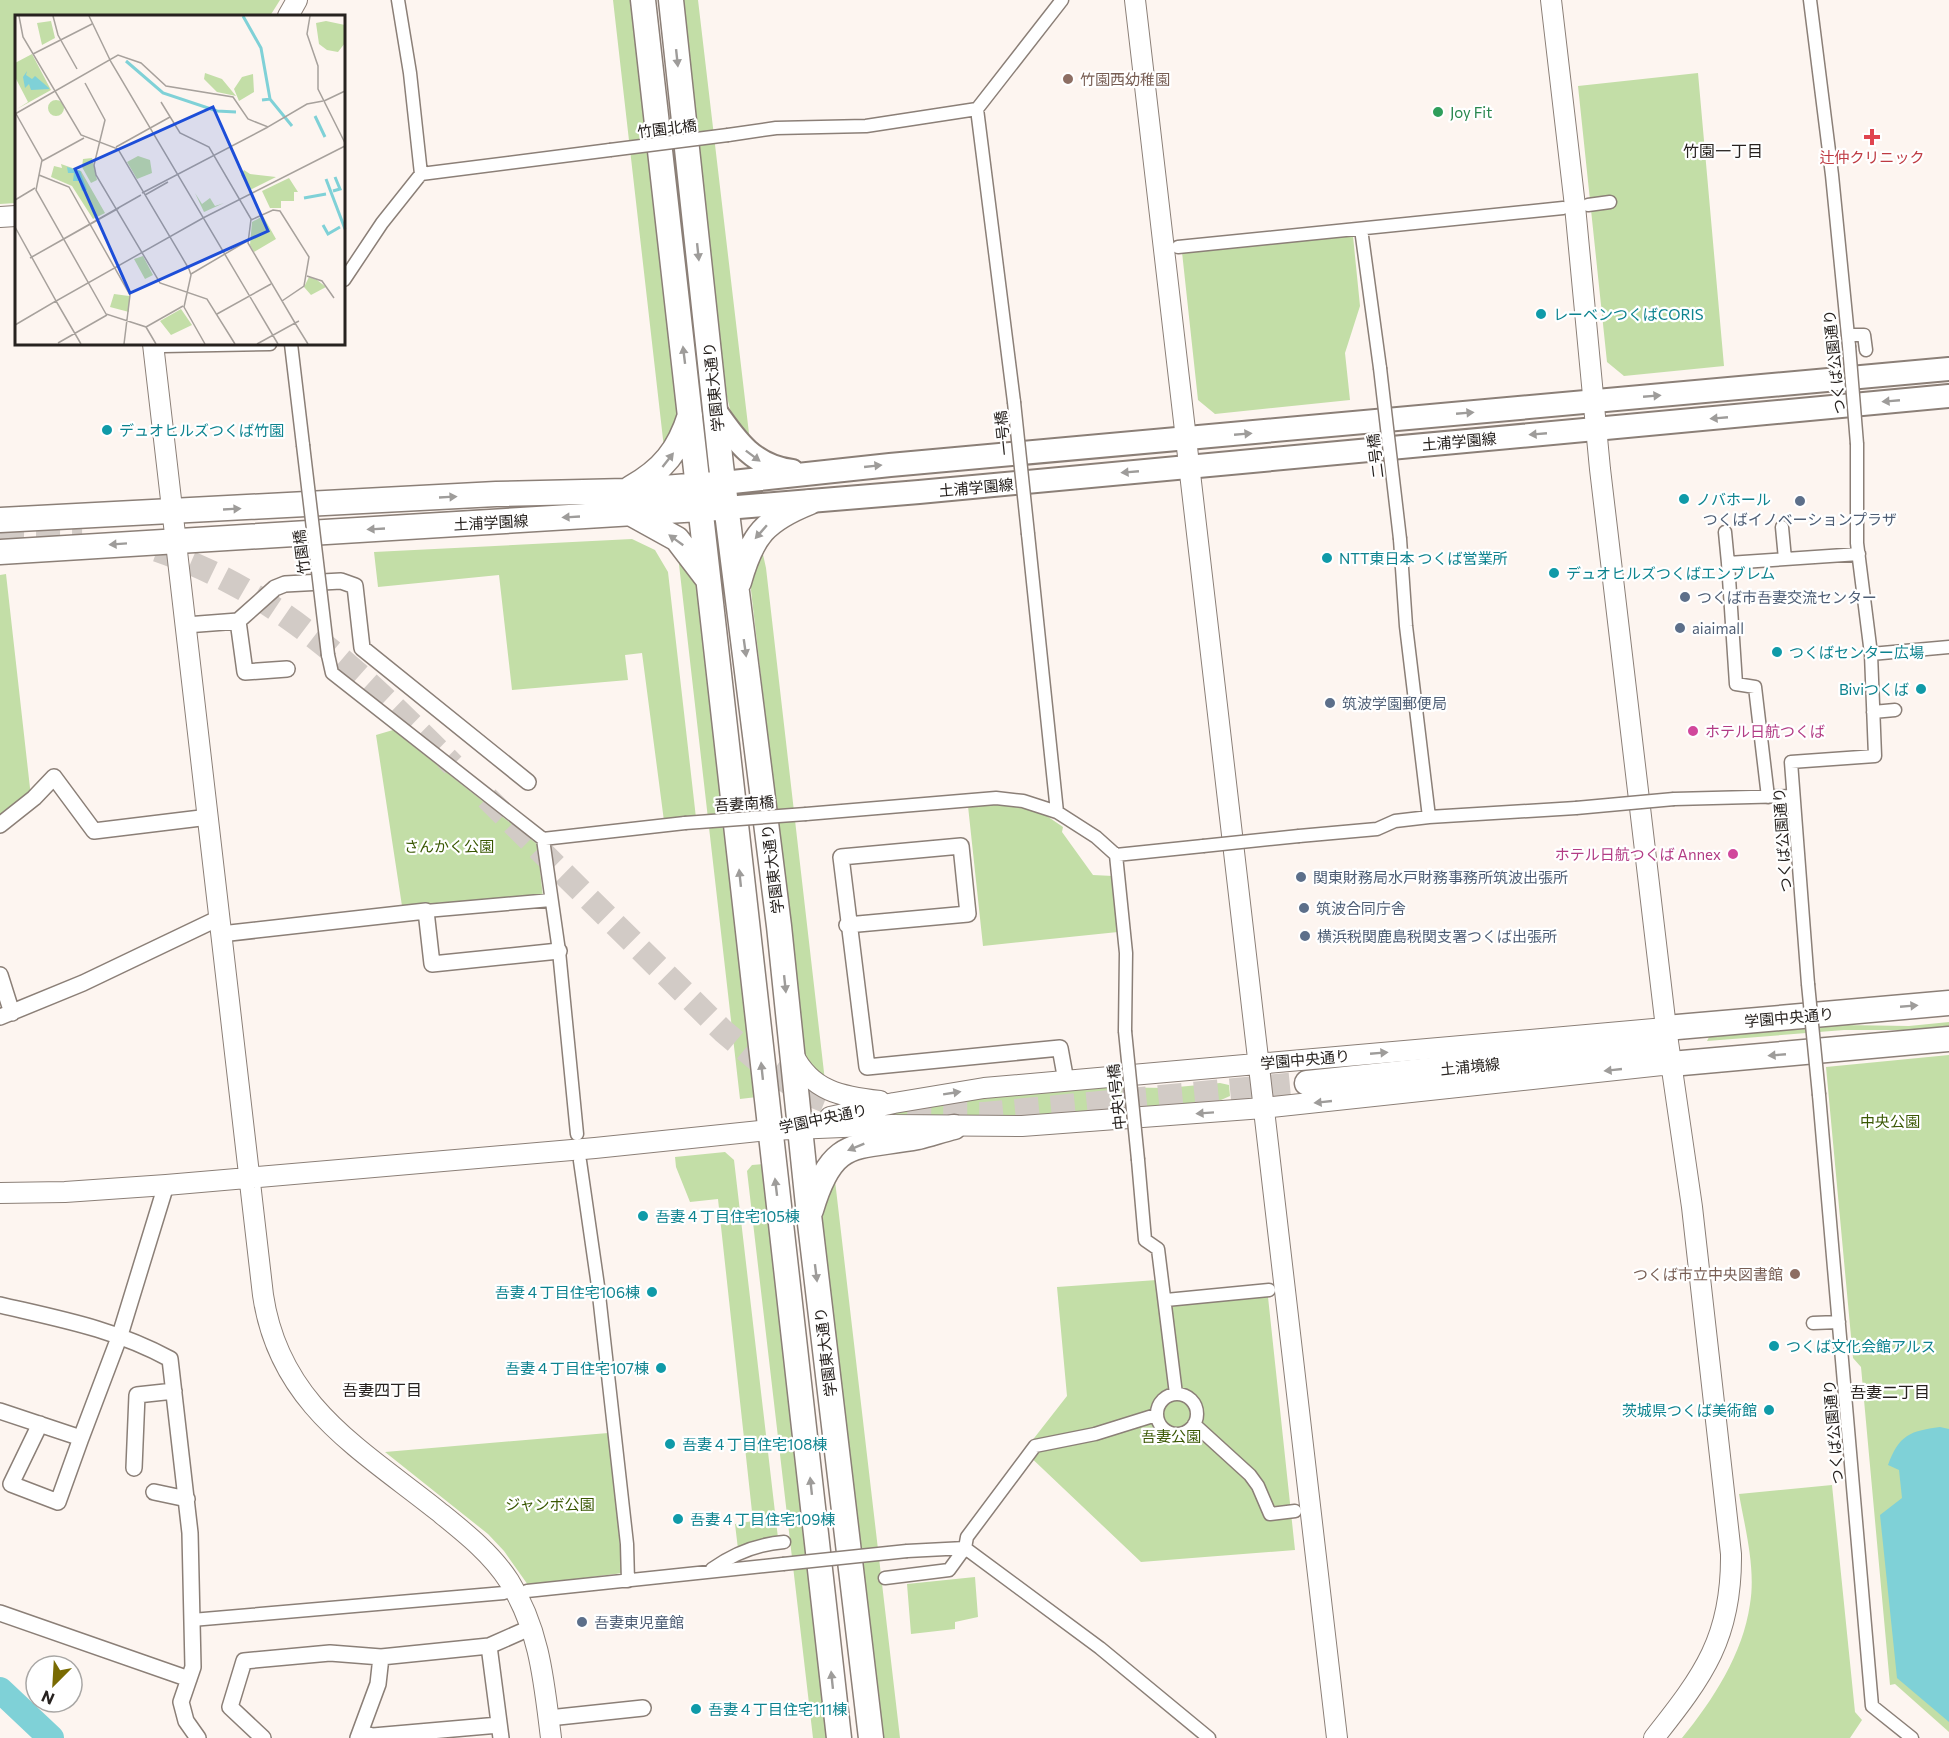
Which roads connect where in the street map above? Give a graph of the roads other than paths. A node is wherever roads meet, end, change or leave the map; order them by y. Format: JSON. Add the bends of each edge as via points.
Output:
{"nodes":[{"id":1,"x":297,"y":0,"type":"edge"},
{"id":2,"x":398,"y":0,"type":"edge"},
{"id":3,"x":643,"y":0,"type":"edge"},
{"id":4,"x":671,"y":0,"type":"edge"},
{"id":5,"x":1062,"y":0,"type":"edge"},
{"id":6,"x":1135,"y":0,"type":"edge"},
{"id":7,"x":1551,"y":0,"type":"edge"},
{"id":8,"x":1810,"y":0,"type":"edge"},
{"id":9,"x":289,"y":15,"type":"edge"},
{"id":10,"x":977,"y":109,"type":"junction"},
{"id":11,"x":421,"y":174,"type":"junction"},
{"id":12,"x":1610,"y":202,"type":"dead end"},
{"id":13,"x":1588,"y":205,"type":"dead end"},
{"id":14,"x":1563,"y":208,"type":"dead end"},
{"id":15,"x":15,"y":216,"type":"edge"},
{"id":16,"x":0,"y":217,"type":"edge"},
{"id":17,"x":1361,"y":229,"type":"junction"},
{"id":18,"x":1178,"y":247,"type":"dead end"},
{"id":19,"x":345,"y":278,"type":"edge"},
{"id":20,"x":1849,"y":340,"type":"junction"},
{"id":21,"x":158,"y":345,"type":"edge"},
{"id":22,"x":291,"y":345,"type":"edge"},
{"id":23,"x":1866,"y":350,"type":"dead end"},
{"id":24,"x":1949,"y":369,"type":"edge"},
{"id":25,"x":1949,"y":396,"type":"edge"},
{"id":26,"x":1594,"y":401,"type":"junction"},
{"id":27,"x":716,"y":412,"type":"junction"},
{"id":28,"x":691,"y":413,"type":"junction"},
{"id":29,"x":1596,"y":428,"type":"junction"},
{"id":30,"x":1185,"y":439,"type":"junction"},
{"id":31,"x":1189,"y":467,"type":"junction"},
{"id":32,"x":815,"y":472,"type":"junction"},
{"id":33,"x":723,"y":483,"type":"junction"},
{"id":34,"x":701,"y":497,"type":"junction"},
{"id":35,"x":628,"y":502,"type":"junction"},
{"id":36,"x":810,"y":502,"type":"junction"},
{"id":37,"x":726,"y":508,"type":"junction"},
{"id":38,"x":174,"y":511,"type":"junction"},
{"id":39,"x":0,"y":520,"type":"edge"},
{"id":40,"x":1782,"y":527,"type":"dead end"},
{"id":41,"x":1725,"y":532,"type":"dead end"},
{"id":42,"x":177,"y":540,"type":"junction"},
{"id":43,"x":0,"y":552,"type":"edge"},
{"id":44,"x":1859,"y":554,"type":"junction"},
{"id":45,"x":1785,"y":559,"type":"junction"},
{"id":46,"x":1728,"y":563,"type":"junction"},
{"id":47,"x":708,"y":582,"type":"junction"},
{"id":48,"x":736,"y":590,"type":"junction"},
{"id":49,"x":238,"y":621,"type":"junction"},
{"id":50,"x":186,"y":625,"type":"junction"},
{"id":51,"x":1949,"y":647,"type":"edge"},
{"id":52,"x":1871,"y":654,"type":"junction"},
{"id":53,"x":287,"y":669,"type":"dead end"},
{"id":54,"x":1895,"y":710,"type":"dead end"},
{"id":55,"x":1873,"y":712,"type":"junction"},
{"id":56,"x":528,"y":782,"type":"dead end"},
{"id":57,"x":1793,"y":796,"type":"junction"},
{"id":58,"x":1768,"y":797,"type":"junction"},
{"id":59,"x":1056,"y":812,"type":"junction"},
{"id":60,"x":1429,"y":817,"type":"junction"},
{"id":61,"x":209,"y":818,"type":"junction"},
{"id":62,"x":0,"y":825,"type":"edge"},
{"id":63,"x":543,"y":839,"type":"junction"},
{"id":64,"x":1116,"y":855,"type":"junction"},
{"id":65,"x":551,"y":900,"type":"junction"},
{"id":66,"x":426,"y":911,"type":"junction"},
{"id":67,"x":847,"y":925,"type":"junction"},
{"id":68,"x":220,"y":926,"type":"junction"},
{"id":69,"x":559,"y":951,"type":"junction"},
{"id":70,"x":0,"y":975,"type":"edge"},
{"id":71,"x":1949,"y":1003,"type":"edge"},
{"id":72,"x":6,"y":1015,"type":"edge"},
{"id":73,"x":1666,"y":1028,"type":"junction"},
{"id":74,"x":1949,"y":1039,"type":"edge"},
{"id":75,"x":1633,"y":1049,"type":"junction"},
{"id":76,"x":792,"y":1053,"type":"junction"},
{"id":77,"x":1257,"y":1064,"type":"junction"},
{"id":78,"x":1671,"y":1064,"type":"junction"},
{"id":79,"x":1066,"y":1081,"type":"junction"},
{"id":80,"x":1307,"y":1083,"type":"tunnel mouth"},
{"id":81,"x":894,"y":1103,"type":"junction"},
{"id":82,"x":1263,"y":1108,"type":"junction"},
{"id":83,"x":799,"y":1125,"type":"junction"},
{"id":84,"x":954,"y":1127,"type":"junction"},
{"id":85,"x":769,"y":1130,"type":"junction"},
{"id":86,"x":577,"y":1134,"type":"dead end"},
{"id":87,"x":580,"y":1161,"type":"dead end"},
{"id":88,"x":250,"y":1178,"type":"junction"},
{"id":89,"x":166,"y":1185,"type":"junction"},
{"id":90,"x":0,"y":1193,"type":"edge"},
{"id":91,"x":809,"y":1215,"type":"junction"},
{"id":92,"x":1269,"y":1290,"type":"dead end"},
{"id":93,"x":1166,"y":1300,"type":"junction"},
{"id":94,"x":0,"y":1305,"type":"edge"},
{"id":95,"x":1839,"y":1322,"type":"junction"},
{"id":96,"x":1813,"y":1323,"type":"dead end"},
{"id":97,"x":120,"y":1335,"type":"junction"},
{"id":98,"x":174,"y":1391,"type":"junction"},
{"id":99,"x":1176,"y":1394,"type":"junction"},
{"id":100,"x":0,"y":1411,"type":"edge"},
{"id":101,"x":1156,"y":1416,"type":"junction"},
{"id":102,"x":40,"y":1424,"type":"junction"},
{"id":103,"x":1194,"y":1424,"type":"junction"},
{"id":104,"x":81,"y":1438,"type":"junction"},
{"id":105,"x":134,"y":1468,"type":"dead end"},
{"id":106,"x":154,"y":1492,"type":"dead end"},
{"id":107,"x":187,"y":1499,"type":"junction"},
{"id":108,"x":1295,"y":1511,"type":"dead end"},
{"id":109,"x":784,"y":1542,"type":"dead end"},
{"id":110,"x":965,"y":1548,"type":"junction"},
{"id":111,"x":709,"y":1572,"type":"junction"},
{"id":112,"x":885,"y":1578,"type":"dead end"},
{"id":113,"x":628,"y":1581,"type":"junction"},
{"id":114,"x":527,"y":1591,"type":"dead end"},
{"id":115,"x":504,"y":1593,"type":"dead end"},
{"id":116,"x":0,"y":1613,"type":"edge"},
{"id":117,"x":192,"y":1620,"type":"junction"},
{"id":118,"x":532,"y":1627,"type":"junction"},
{"id":119,"x":489,"y":1646,"type":"junction"},
{"id":120,"x":381,"y":1657,"type":"junction"},
{"id":121,"x":189,"y":1679,"type":"junction"},
{"id":122,"x":643,"y":1708,"type":"dead end"},
{"id":123,"x":549,"y":1718,"type":"junction"},
{"id":124,"x":500,"y":1732,"type":"edge"},
{"id":125,"x":359,"y":1735,"type":"edge"},
{"id":126,"x":198,"y":1738,"type":"edge"},
{"id":127,"x":263,"y":1738,"type":"edge"},
{"id":128,"x":551,"y":1738,"type":"edge"},
{"id":129,"x":838,"y":1738,"type":"edge"},
{"id":130,"x":871,"y":1738,"type":"edge"},
{"id":131,"x":1209,"y":1738,"type":"edge"},
{"id":132,"x":1337,"y":1738,"type":"edge"},
{"id":133,"x":1654,"y":1738,"type":"edge"},
{"id":134,"x":1912,"y":1738,"type":"edge"}],
"edges":[{"from":1,"to":9,"type":"street"},
{"from":2,"to":11,"type":"street"},
{"from":28,"to":3,"type":"main road","name":"学園東大通り","one_way":true},
{"from":4,"to":27,"type":"main road","name":"学園東大通り","one_way":true},
{"from":5,"to":10,"type":"street"},
{"from":6,"to":30,"type":"street"},
{"from":7,"to":26,"type":"street"},
{"from":8,"to":20,"type":"street","name":"つくば公園通り"},
{"from":10,"to":11,"type":"street","name":"竹園北橋","bridge":true,"via":[[866,126],[776,128]]},
{"from":10,"to":59,"type":"street","name":"一号橋","bridge":true,"via":[[1014,402]]},
{"from":11,"to":19,"type":"street"},
{"from":12,"to":13,"type":"street"},
{"from":14,"to":17,"type":"street"},
{"from":15,"to":16,"type":"street"},
{"from":17,"to":18,"type":"street"},
{"from":17,"to":60,"type":"street","name":"二号橋","bridge":true,"via":[[1400,539]]},
{"from":20,"to":23,"type":"street","via":[[1864,334]]},
{"from":20,"to":44,"type":"street","name":"つくば公園通り","bridge":true,"via":[[1857,444]]},
{"from":21,"to":38,"type":"street"},
{"from":22,"to":63,"type":"street","name":"竹園橋","bridge":true,"via":[[332,674]]},
{"from":26,"to":24,"type":"main road","name":"土浦学園線","one_way":true},
{"from":25,"to":29,"type":"main road","name":"土浦学園線","one_way":true},
{"from":26,"to":29,"type":"street"},
{"from":30,"to":26,"type":"main road","name":"土浦学園線","one_way":true},
{"from":27,"to":32,"type":"main road","one_way":true,"via":[[739,444],[762,463],[776,469]]},
{"from":27,"to":33,"type":"main road","name":"学園東大通り"},
{"from":28,"to":34,"type":"main road","name":"学園東大通り"},
{"from":35,"to":28,"type":"main road","one_way":true,"via":[[668,462]]},
{"from":29,"to":31,"type":"main road","name":"土浦学園線","one_way":true},
{"from":29,"to":73,"type":"street"},
{"from":30,"to":31,"type":"street"},
{"from":32,"to":30,"type":"main road","name":"土浦学園線","one_way":true},
{"from":31,"to":36,"type":"main road","name":"土浦学園線","one_way":true},
{"from":31,"to":77,"type":"street"},
{"from":32,"to":33,"type":"main road","name":"土浦学園線"},
{"from":33,"to":34,"type":"main road","name":"土浦学園線"},
{"from":33,"to":37,"type":"main road","name":"学園東大通り"},
{"from":34,"to":35,"type":"main road","name":"土浦学園線"},
{"from":34,"to":37,"type":"main road","name":"土浦学園線"},
{"from":34,"to":47,"type":"main road","name":"学園東大通り"},
{"from":38,"to":35,"type":"main road","name":"土浦学園線","one_way":true,"via":[[496,494]]},
{"from":35,"to":42,"type":"main road","name":"土浦学園線","one_way":true},
{"from":47,"to":35,"type":"main road","one_way":true,"via":[[683,544]]},
{"from":36,"to":37,"type":"main road","name":"土浦学園線"},
{"from":36,"to":48,"type":"main road","one_way":true,"via":[[777,516],[757,535]]},
{"from":37,"to":48,"type":"main road","name":"学園東大通り"},
{"from":38,"to":39,"type":"main road","name":"土浦学園線"},
{"from":38,"to":42,"type":"street"},
{"from":40,"to":45,"type":"street"},
{"from":41,"to":46,"type":"street"},
{"from":42,"to":43,"type":"main road","name":"土浦学園線","one_way":true},
{"from":42,"to":50,"type":"street"},
{"from":44,"to":45,"type":"street"},
{"from":44,"to":52,"type":"street","name":"つくば公園通り"},
{"from":45,"to":46,"type":"street"},
{"from":46,"to":58,"type":"street","via":[[1736,684],[1755,687],[1754,708]]},
{"from":85,"to":47,"type":"main road","name":"学園東大通り","one_way":true},
{"from":48,"to":76,"type":"main road","name":"学園東大通り","one_way":true},
{"from":49,"to":50,"type":"street"},
{"from":49,"to":53,"type":"street","via":[[245,672]]},
{"from":49,"to":56,"type":"street","via":[[275,588],[285,584],[341,581],[355,586],[362,648]]},
{"from":50,"to":61,"type":"street"},
{"from":51,"to":52,"type":"street"},
{"from":52,"to":55,"type":"street","name":"つくば公園通り"},
{"from":54,"to":55,"type":"street"},
{"from":55,"to":57,"type":"street","name":"つくば公園通り","via":[[1875,756],[1791,762]]},
{"from":57,"to":58,"type":"street"},
{"from":57,"to":95,"type":"street","name":"つくば公園通り","bridge":true},
{"from":58,"to":60,"type":"street","bridge":true},
{"from":59,"to":63,"type":"street","name":"吾妻南橋","bridge":true,"via":[[1023,801],[996,798],[685,823]]},
{"from":59,"to":64,"type":"street","name":"吾妻南橋"},
{"from":60,"to":64,"type":"street","bridge":true,"via":[[1395,821],[1377,829]]},
{"from":61,"to":62,"type":"street","via":[[94,831],[54,777]]},
{"from":61,"to":68,"type":"street"},
{"from":63,"to":65,"type":"street"},
{"from":64,"to":93,"type":"street","name":"中央1号橋","bridge":true,"via":[[1126,953],[1125,1031],[1145,1240],[1158,1249]]},
{"from":65,"to":66,"type":"street"},
{"from":65,"to":69,"type":"street"},
{"from":66,"to":68,"type":"street"},
{"from":66,"to":69,"type":"street","via":[[432,964]]},
{"from":67,"to":67,"type":"street","via":[[841,857],[962,846],[968,914]]},
{"from":67,"to":79,"type":"street","via":[[867,1067],[1060,1048]]},
{"from":68,"to":72,"type":"street"},
{"from":68,"to":88,"type":"street"},
{"from":69,"to":86,"type":"street"},
{"from":70,"to":72,"type":"street"},
{"from":73,"to":71,"type":"main road","name":"学園中央通り","one_way":true},
{"from":73,"to":75,"type":"main road","name":"土浦境線"},
{"from":77,"to":73,"type":"street","name":"学園中央通り","one_way":true},
{"from":73,"to":78,"type":"street"},
{"from":74,"to":78,"type":"main road","name":"学園中央通り","one_way":true},
{"from":75,"to":78,"type":"main road","name":"土浦境線"},
{"from":75,"to":80,"type":"main road","name":"土浦境線"},
{"from":76,"to":81,"type":"street","via":[[800,1069],[823,1089],[845,1098]]},
{"from":76,"to":83,"type":"main road","name":"学園東大通り"},
{"from":77,"to":79,"type":"street","name":"学園中央通り"},
{"from":77,"to":82,"type":"street"},
{"from":78,"to":82,"type":"street","name":"学園中央通り","one_way":true},
{"from":78,"to":133,"type":"street","via":[[1692,1207],[1731,1582],[1726,1614],[1710,1661],[1697,1684]]},
{"from":81,"to":79,"type":"street","name":"学園中央通り","one_way":true,"via":[[984,1088]]},
{"from":81,"to":83,"type":"street","name":"学園中央通り"},
{"from":82,"to":84,"type":"street","name":"学園中央通り","one_way":true,"via":[[1022,1126]]},
{"from":82,"to":132,"type":"street"},
{"from":83,"to":84,"type":"street","name":"学園中央通り"},
{"from":83,"to":85,"type":"street","name":"学園中央通り"},
{"from":83,"to":91,"type":"main road","name":"学園東大通り"},
{"from":84,"to":91,"type":"main road","one_way":true,"via":[[918,1137],[856,1145],[833,1161]]},
{"from":85,"to":88,"type":"street","name":"学園中央通り"},
{"from":129,"to":85,"type":"main road","name":"学園東大通り","one_way":true},
{"from":87,"to":113,"type":"street","via":[[598,1286]]},
{"from":88,"to":89,"type":"street","name":"学園中央通り"},
{"from":88,"to":118,"type":"street","via":[[267,1319],[290,1376],[326,1422],[486,1553],[512,1586]]},
{"from":89,"to":90,"type":"street","name":"学園中央通り"},
{"from":89,"to":97,"type":"street"},
{"from":91,"to":130,"type":"main road","name":"学園東大通り","one_way":true},
{"from":92,"to":93,"type":"street"},
{"from":93,"to":99,"type":"street"},
{"from":94,"to":97,"type":"street"},
{"from":95,"to":96,"type":"street"},
{"from":95,"to":134,"type":"street","name":"つくば公園通り","via":[[1872,1706]]},
{"from":97,"to":98,"type":"street","via":[[170,1359]]},
{"from":97,"to":104,"type":"street"},
{"from":98,"to":105,"type":"street","via":[[137,1395]]},
{"from":98,"to":107,"type":"street"},
{"from":99,"to":101,"type":"street","via":[[1164,1397]]},
{"from":99,"to":103,"type":"street","via":[[1195,1404]]},
{"from":100,"to":102,"type":"street"},
{"from":101,"to":103,"type":"street","via":[[1161,1427],[1172,1434],[1185,1433]]},
{"from":101,"to":110,"type":"street","via":[[1035,1446],[967,1537]]},
{"from":102,"to":104,"type":"street"},
{"from":102,"to":104,"type":"street","via":[[11,1484],[58,1502]]},
{"from":103,"to":108,"type":"street","via":[[1250,1475],[1270,1514]]},
{"from":106,"to":107,"type":"street"},
{"from":107,"to":117,"type":"street"},
{"from":109,"to":111,"type":"street","via":[[767,1543]]},
{"from":110,"to":111,"type":"street","bridge":true},
{"from":110,"to":112,"type":"street","via":[[949,1570]]},
{"from":110,"to":131,"type":"street","via":[[1100,1648]]},
{"from":111,"to":113,"type":"street"},
{"from":113,"to":114,"type":"street"},
{"from":115,"to":117,"type":"street"},
{"from":116,"to":121,"type":"street"},
{"from":117,"to":121,"type":"street","via":[[194,1662]]},
{"from":118,"to":119,"type":"street"},
{"from":118,"to":123,"type":"street","via":[[543,1668]]},
{"from":119,"to":120,"type":"street"},
{"from":119,"to":124,"type":"street"},
{"from":120,"to":125,"type":"street","via":[[378,1684]]},
{"from":120,"to":127,"type":"street","via":[[330,1653],[244,1661],[230,1707]]},
{"from":121,"to":126,"type":"street","via":[[181,1702],[186,1721]]},
{"from":122,"to":123,"type":"street"},
{"from":123,"to":128,"type":"street"},
{"from":124,"to":125,"type":"street"}]}
